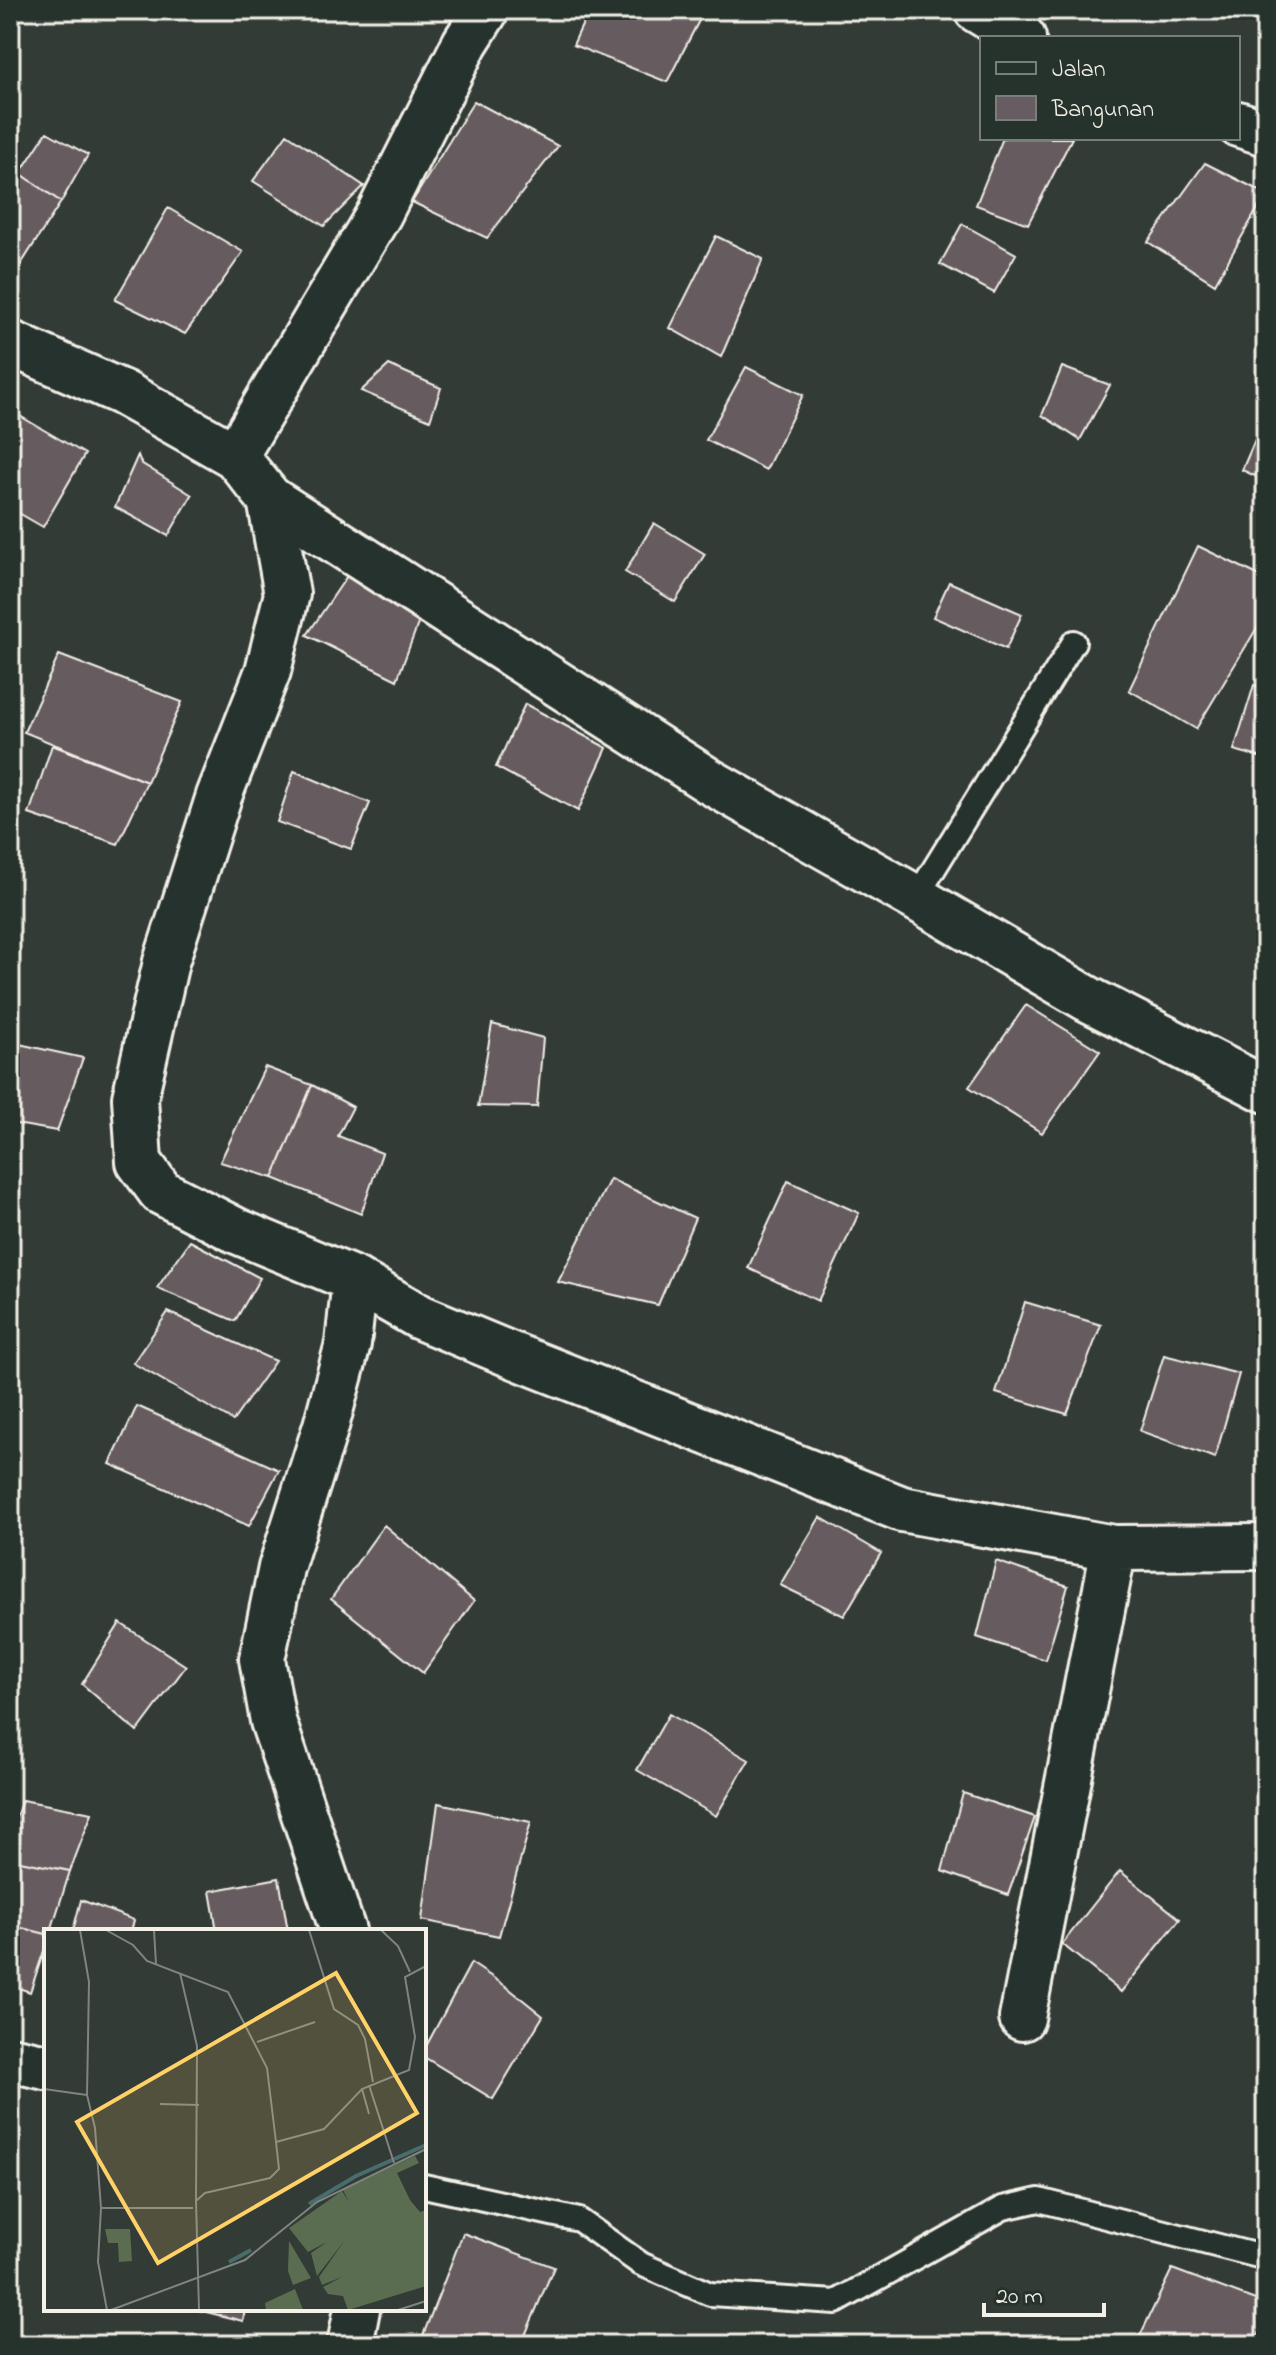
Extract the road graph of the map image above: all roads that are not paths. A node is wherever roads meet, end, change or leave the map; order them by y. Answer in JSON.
{"nodes":[{"id":1,"x":486,"y":10,"type":"edge"},
{"id":2,"x":977,"y":10,"type":"edge"},
{"id":3,"x":1020,"y":36,"type":"edge"},
{"id":4,"x":1240,"y":125,"type":"edge"},
{"id":5,"x":1266,"y":133,"type":"edge"},
{"id":6,"x":10,"y":343,"type":"edge"},
{"id":7,"x":235,"y":456,"type":"junction"},
{"id":8,"x":270,"y":499,"type":"junction"},
{"id":9,"x":1074,"y":642,"type":"dead end"},
{"id":10,"x":916,"y":898,"type":"junction"},
{"id":11,"x":1266,"y":1090,"type":"edge"},
{"id":12,"x":355,"y":1280,"type":"junction"},
{"id":13,"x":1266,"y":1547,"type":"edge"},
{"id":14,"x":1114,"y":1548,"type":"junction"},
{"id":15,"x":342,"y":1929,"type":"edge"},
{"id":16,"x":1022,"y":2018,"type":"dead end"},
{"id":17,"x":10,"y":2059,"type":"edge"},
{"id":18,"x":44,"y":2067,"type":"edge"},
{"id":19,"x":426,"y":2186,"type":"edge"},
{"id":20,"x":1266,"y":2258,"type":"edge"},
{"id":21,"x":357,"y":2311,"type":"edge"},
{"id":22,"x":350,"y":2345,"type":"edge"}],
"edges":[{"from":1,"to":7,"type":"street"},
{"from":2,"to":3,"type":"street"},
{"from":4,"to":5,"type":"street"},
{"from":6,"to":7,"type":"street"},
{"from":7,"to":8,"type":"street"},
{"from":8,"to":10,"type":"street"},
{"from":8,"to":12,"type":"street"},
{"from":9,"to":10,"type":"lane"},
{"from":10,"to":11,"type":"street"},
{"from":12,"to":14,"type":"street"},
{"from":12,"to":15,"type":"street"},
{"from":13,"to":14,"type":"street"},
{"from":14,"to":16,"type":"street"},
{"from":17,"to":18,"type":"street"},
{"from":19,"to":20,"type":"lane"},
{"from":21,"to":22,"type":"street"}]}
